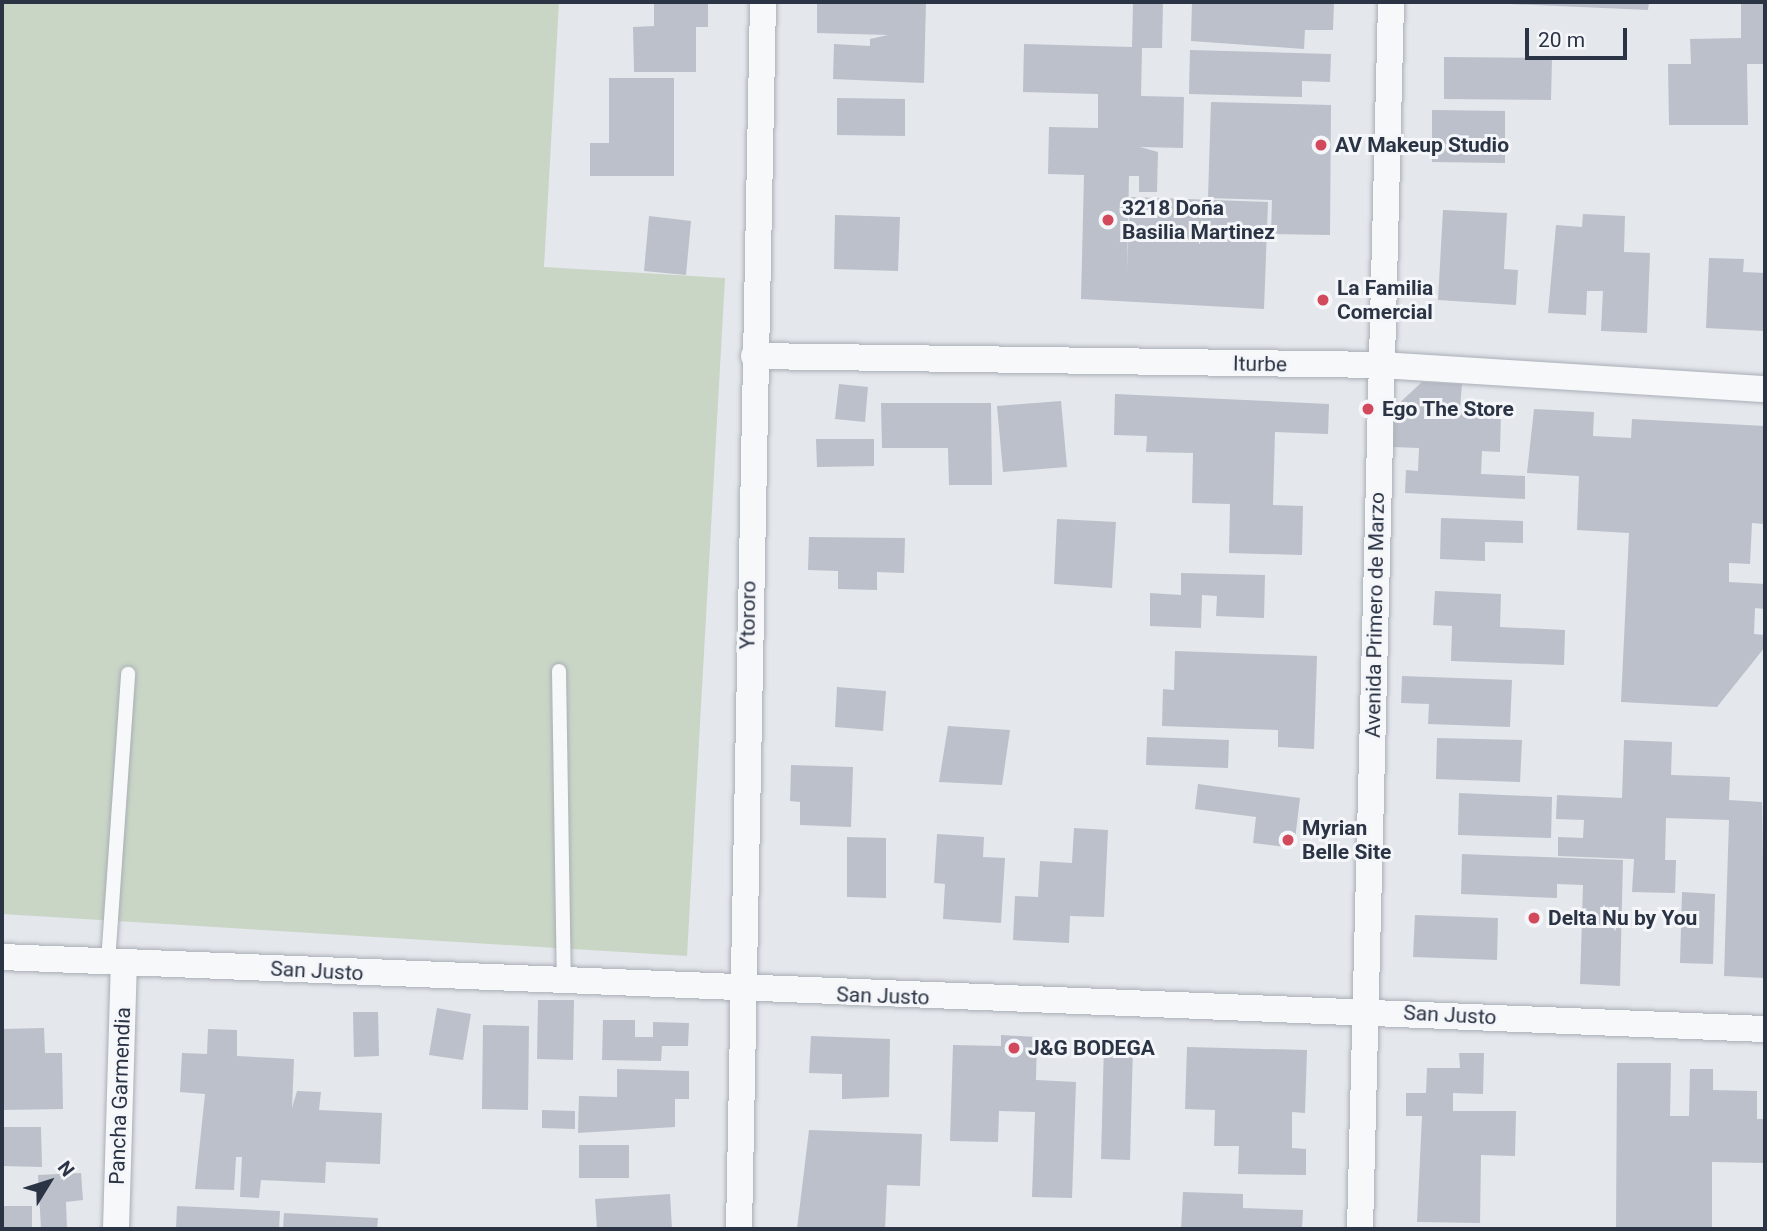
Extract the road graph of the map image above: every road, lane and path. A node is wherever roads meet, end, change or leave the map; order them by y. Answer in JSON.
{"nodes":[{"id":1,"x":763,"y":2,"type":"edge"},
{"id":2,"x":1391,"y":2,"type":"edge"},
{"id":3,"x":754,"y":356,"type":"junction"},
{"id":4,"x":1382,"y":365,"type":"junction"},
{"id":5,"x":1765,"y":389,"type":"edge"},
{"id":6,"x":559,"y":671,"type":"dead end"},
{"id":7,"x":128,"y":674,"type":"dead end"},
{"id":8,"x":2,"y":957,"type":"edge"},
{"id":9,"x":116,"y":962,"type":"junction"},
{"id":10,"x":564,"y":983,"type":"junction"},
{"id":11,"x":740,"y":991,"type":"junction"},
{"id":12,"x":1365,"y":1011,"type":"junction"},
{"id":13,"x":1765,"y":1029,"type":"edge"},
{"id":14,"x":116,"y":1229,"type":"edge"},
{"id":15,"x":740,"y":1229,"type":"edge"},
{"id":16,"x":1360,"y":1229,"type":"edge"}],
"edges":[{"from":1,"to":3,"type":"street","name":"Ytororo"},
{"from":2,"to":4,"type":"street","name":"Avenida Primero de Marzo"},
{"from":3,"to":4,"type":"street","name":"Iturbe"},
{"from":3,"to":11,"type":"street","name":"Ytororo"},
{"from":4,"to":5,"type":"street","name":"Iturbe"},
{"from":4,"to":12,"type":"street","name":"Avenida Primero de Marzo"},
{"from":6,"to":10,"type":"lane"},
{"from":7,"to":9,"type":"lane"},
{"from":8,"to":9,"type":"street","name":"San Justo"},
{"from":9,"to":10,"type":"street","name":"San Justo"},
{"from":9,"to":14,"type":"street","name":"Pancha Garmendia"},
{"from":10,"to":11,"type":"street","name":"San Justo"},
{"from":11,"to":12,"type":"street","name":"San Justo"},
{"from":11,"to":15,"type":"street","name":"Ytororo"},
{"from":12,"to":13,"type":"street","name":"San Justo"},
{"from":12,"to":16,"type":"street","name":"Avenida Primero de Marzo"}]}
